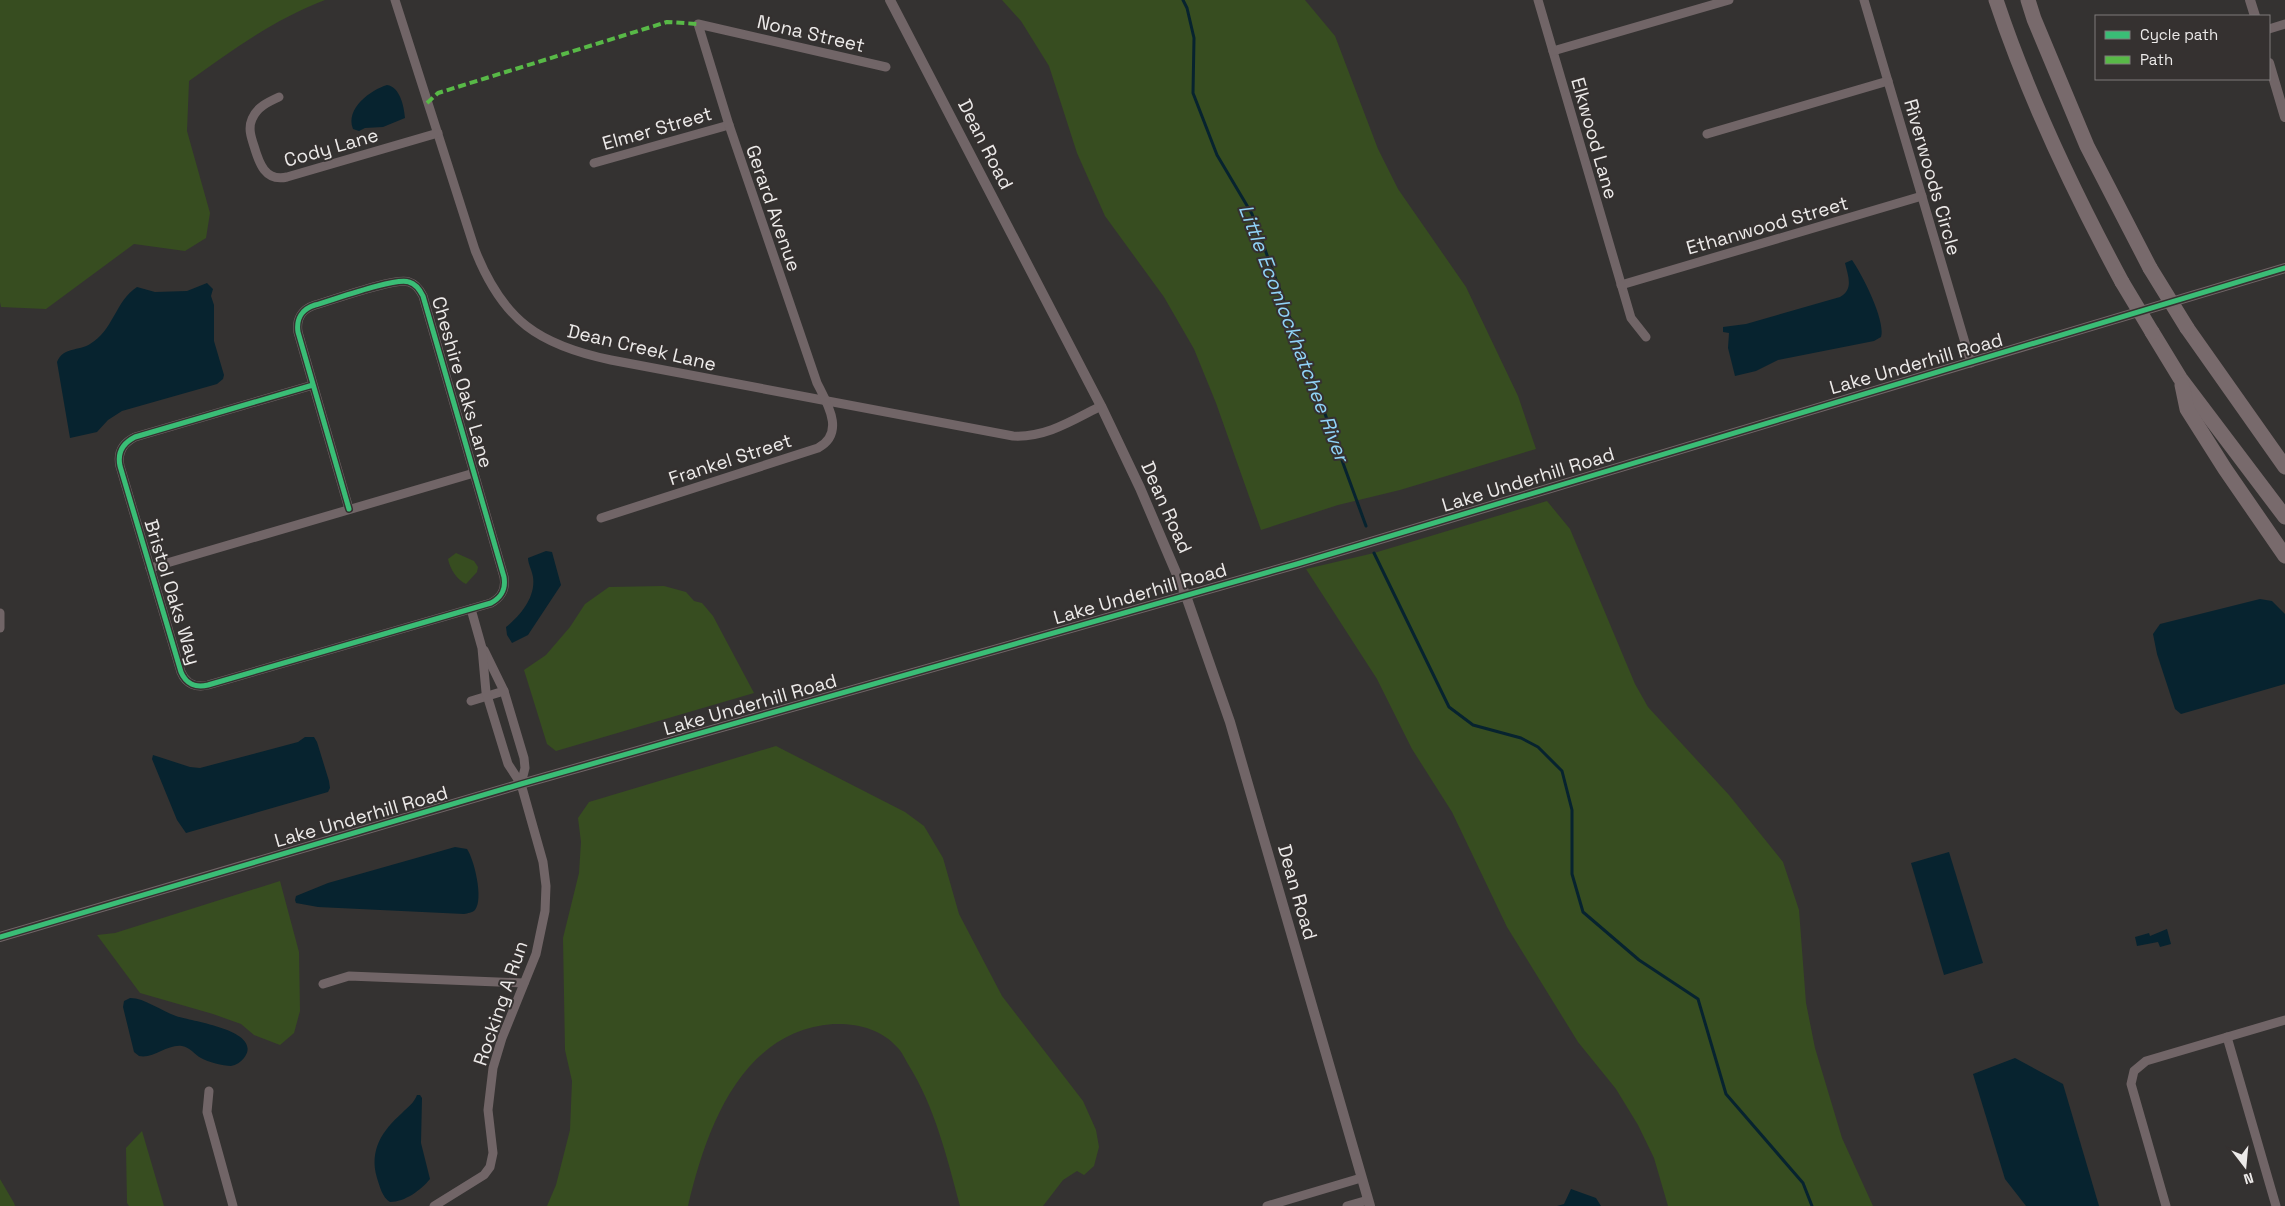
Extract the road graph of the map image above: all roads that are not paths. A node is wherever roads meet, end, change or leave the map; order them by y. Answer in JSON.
{"nodes":[{"id":1,"x":394,"y":0,"type":"edge"},
{"id":2,"x":890,"y":0,"type":"edge"},
{"id":3,"x":1538,"y":0,"type":"edge"},
{"id":4,"x":1729,"y":0,"type":"edge"},
{"id":5,"x":1864,"y":0,"type":"edge"},
{"id":6,"x":1996,"y":0,"type":"edge"},
{"id":7,"x":2028,"y":0,"type":"edge"},
{"id":8,"x":2250,"y":0,"type":"edge"},
{"id":9,"x":2255,"y":15,"type":"edge"},
{"id":10,"x":698,"y":24,"type":"joint"},
{"id":11,"x":2285,"y":24,"type":"edge"},
{"id":12,"x":2270,"y":29,"type":"edge"},
{"id":13,"x":1553,"y":51,"type":"junction"},
{"id":14,"x":2270,"y":66,"type":"edge"},
{"id":15,"x":886,"y":67,"type":"dead end"},
{"id":16,"x":1888,"y":81,"type":"junction"},
{"id":17,"x":279,"y":97,"type":"dead end"},
{"id":18,"x":2285,"y":118,"type":"edge"},
{"id":19,"x":729,"y":125,"type":"junction"},
{"id":20,"x":438,"y":133,"type":"junction"},
{"id":21,"x":1707,"y":134,"type":"dead end"},
{"id":22,"x":594,"y":163,"type":"dead end"},
{"id":23,"x":1922,"y":196,"type":"junction"},
{"id":24,"x":2285,"y":268,"type":"edge"},
{"id":25,"x":1621,"y":285,"type":"junction"},
{"id":26,"x":1646,"y":337,"type":"dead end"},
{"id":27,"x":1971,"y":363,"type":"junction"},
{"id":28,"x":2180,"y":378,"type":"junction"},
{"id":29,"x":313,"y":386,"type":"junction"},
{"id":30,"x":826,"y":401,"type":"junction"},
{"id":31,"x":1101,"y":406,"type":"junction"},
{"id":32,"x":2285,"y":467,"type":"edge"},
{"id":33,"x":474,"y":473,"type":"junction"},
{"id":34,"x":349,"y":510,"type":"junction"},
{"id":35,"x":2285,"y":517,"type":"edge"},
{"id":36,"x":600,"y":518,"type":"dead end"},
{"id":37,"x":2285,"y":556,"type":"edge"},
{"id":38,"x":150,"y":568,"type":"junction"},
{"id":39,"x":1186,"y":596,"type":"junction"},
{"id":40,"x":471,"y":609,"type":"junction"},
{"id":41,"x":0,"y":613,"type":"edge"},
{"id":42,"x":0,"y":628,"type":"edge"},
{"id":43,"x":482,"y":648,"type":"junction"},
{"id":44,"x":504,"y":691,"type":"junction"},
{"id":45,"x":488,"y":696,"type":"junction"},
{"id":46,"x":471,"y":701,"type":"dead end"},
{"id":47,"x":521,"y":784,"type":"junction"},
{"id":48,"x":0,"y":937,"type":"edge"},
{"id":49,"x":524,"y":983,"type":"junction"},
{"id":50,"x":323,"y":984,"type":"dead end"},
{"id":51,"x":2285,"y":1020,"type":"edge"},
{"id":52,"x":2227,"y":1037,"type":"junction"},
{"id":53,"x":209,"y":1091,"type":"dead end"},
{"id":54,"x":1361,"y":1178,"type":"junction"},
{"id":55,"x":1369,"y":1203,"type":"edge"},
{"id":56,"x":233,"y":1206,"type":"edge"},
{"id":57,"x":434,"y":1206,"type":"edge"},
{"id":58,"x":1267,"y":1206,"type":"edge"},
{"id":59,"x":1347,"y":1206,"type":"edge"},
{"id":60,"x":2166,"y":1206,"type":"edge"},
{"id":61,"x":2276,"y":1206,"type":"edge"}],
"edges":[{"from":1,"to":20,"type":"street","name":"Dean Creek Lane"},
{"from":2,"to":31,"type":"street","name":"Dean Road"},
{"from":3,"to":13,"type":"street","name":"Elkwood Lane"},
{"from":4,"to":13,"type":"street"},
{"from":5,"to":16,"type":"street","name":"Riverwoods Circle"},
{"from":6,"to":28,"type":"highway","bridge":true},
{"from":7,"to":32,"type":"highway","bridge":true},
{"from":8,"to":9,"type":"street"},
{"from":10,"to":15,"type":"street","name":"Nona Street"},
{"from":10,"to":19,"type":"street","name":"Gerard Avenue"},
{"from":11,"to":12,"type":"street"},
{"from":13,"to":25,"type":"street","name":"Elkwood Lane"},
{"from":14,"to":18,"type":"street"},
{"from":16,"to":21,"type":"street"},
{"from":16,"to":23,"type":"street","name":"Riverwoods Circle"},
{"from":17,"to":20,"type":"street","name":"Cody Lane"},
{"from":19,"to":22,"type":"street","name":"Elmer Street"},
{"from":19,"to":30,"type":"street","name":"Gerard Avenue"},
{"from":20,"to":30,"type":"street","name":"Dean Creek Lane"},
{"from":23,"to":25,"type":"street","name":"Ethanwood Street"},
{"from":23,"to":27,"type":"street","name":"Riverwoods Circle"},
{"from":24,"to":27,"type":"street","name":"Lake Underhill Road"},
{"from":25,"to":26,"type":"street","name":"Elkwood Lane"},
{"from":27,"to":39,"type":"street","name":"Lake Underhill Road"},
{"from":28,"to":35,"type":"highway"},
{"from":28,"to":37,"type":"highway"},
{"from":29,"to":33,"type":"street","name":"Cheshire Oaks Lane"},
{"from":29,"to":34,"type":"street","name":"Cheshire Oaks Lane"},
{"from":29,"to":38,"type":"street","name":"Bristol Oaks Way"},
{"from":30,"to":31,"type":"street","name":"Dean Creek Lane"},
{"from":30,"to":36,"type":"street","name":"Frankel Street"},
{"from":31,"to":39,"type":"street","name":"Dean Road"},
{"from":33,"to":34,"type":"street"},
{"from":33,"to":40,"type":"street","name":"Cheshire Oaks Lane"},
{"from":34,"to":38,"type":"street"},
{"from":38,"to":40,"type":"street","name":"Bristol Oaks Way"},
{"from":39,"to":47,"type":"street","name":"Lake Underhill Road"},
{"from":39,"to":54,"type":"street","name":"Dean Road"},
{"from":40,"to":43,"type":"street","name":"Rocking A Run"},
{"from":41,"to":42,"type":"street"},
{"from":43,"to":44,"type":"street","name":"Rocking A Run"},
{"from":43,"to":45,"type":"street","name":"Rocking A Run"},
{"from":44,"to":45,"type":"street"},
{"from":44,"to":47,"type":"street","name":"Rocking A Run"},
{"from":45,"to":46,"type":"street"},
{"from":45,"to":47,"type":"street","name":"Rocking A Run"},
{"from":47,"to":48,"type":"street","name":"Lake Underhill Road"},
{"from":47,"to":49,"type":"street","name":"Rocking A Run"},
{"from":49,"to":50,"type":"street"},
{"from":49,"to":57,"type":"street","name":"Rocking A Run"},
{"from":51,"to":52,"type":"street"},
{"from":52,"to":60,"type":"street"},
{"from":52,"to":61,"type":"street"},
{"from":53,"to":56,"type":"street"},
{"from":54,"to":55,"type":"street","name":"Dean Road"},
{"from":54,"to":58,"type":"street"},
{"from":55,"to":59,"type":"street"}]}
